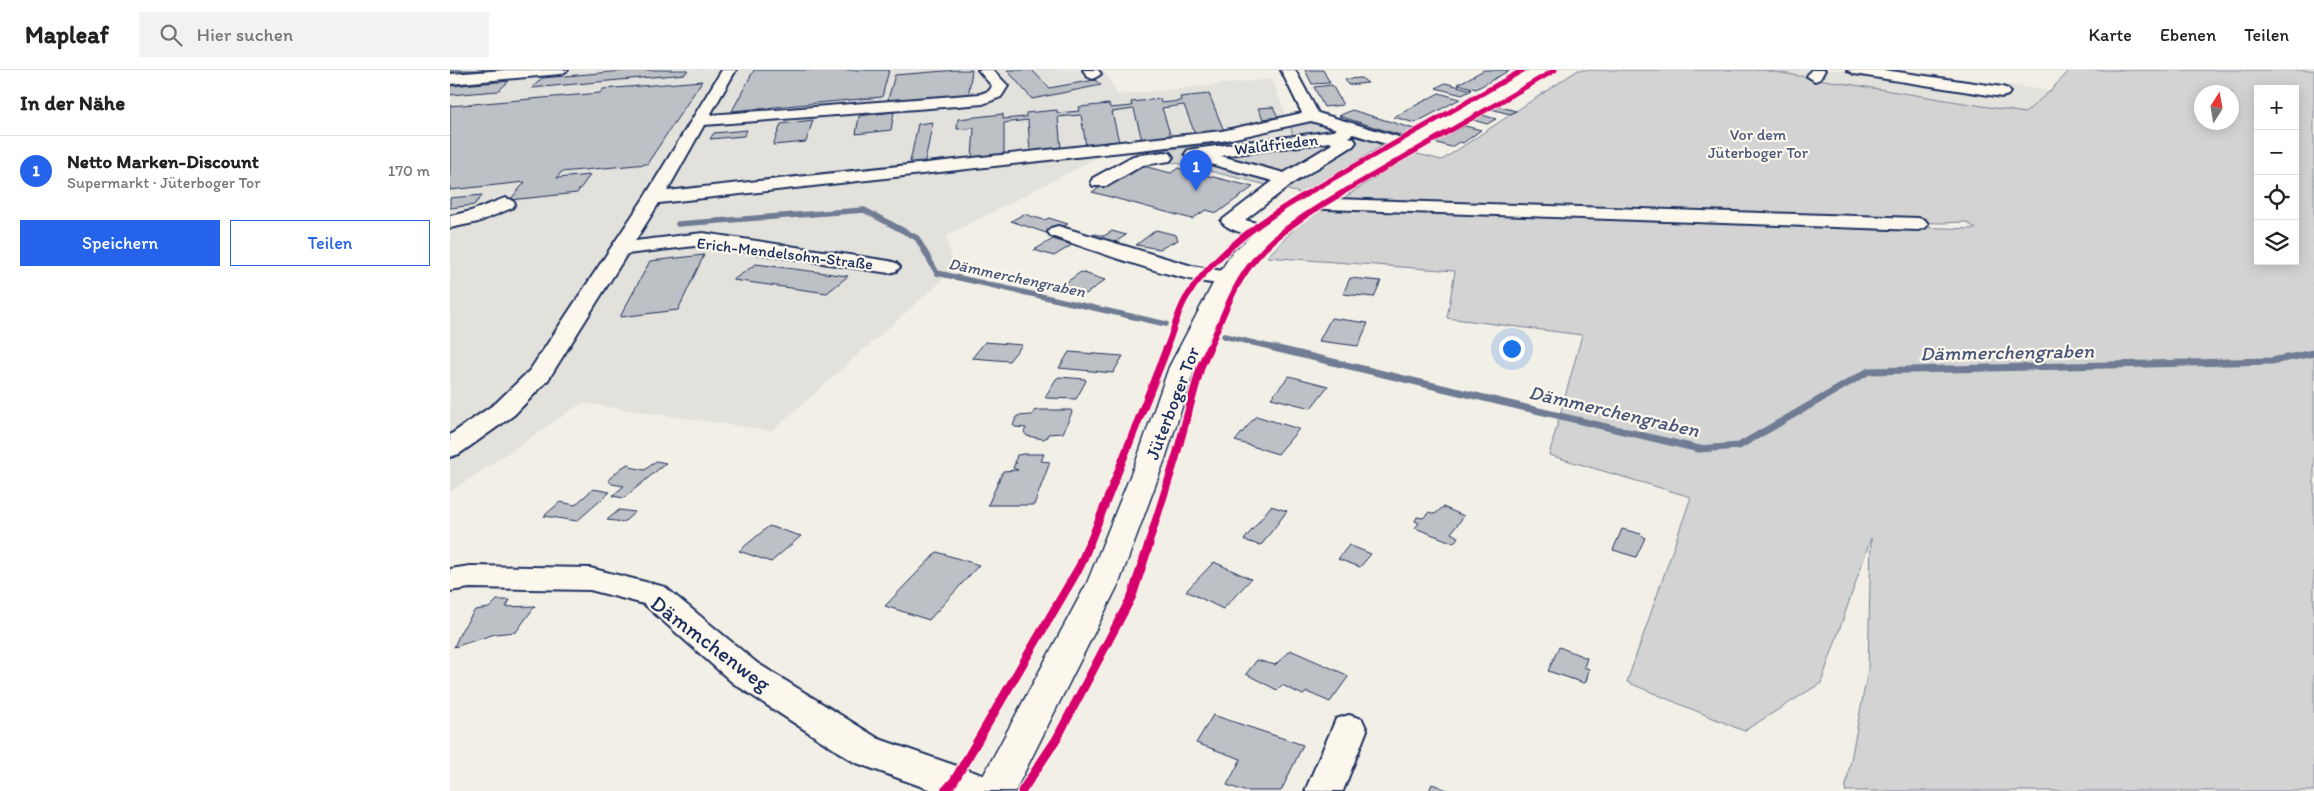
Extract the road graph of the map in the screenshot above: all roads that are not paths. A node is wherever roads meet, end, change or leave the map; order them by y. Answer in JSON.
{"nodes":[{"id":1,"x":561,"y":70,"type":"edge"},
{"id":2,"x":729,"y":70,"type":"edge"},
{"id":3,"x":985,"y":70,"type":"edge"},
{"id":4,"x":1288,"y":70,"type":"edge"},
{"id":5,"x":1540,"y":70,"type":"edge"},
{"id":6,"x":1854,"y":70,"type":"edge"},
{"id":7,"x":450,"y":79,"type":"edge"},
{"id":8,"x":2002,"y":92,"type":"dead end"},
{"id":9,"x":1312,"y":116,"type":"junction"},
{"id":10,"x":699,"y":121,"type":"junction"},
{"id":11,"x":1350,"y":129,"type":"junction"},
{"id":12,"x":1327,"y":137,"type":"junction"},
{"id":13,"x":1406,"y":145,"type":"junction"},
{"id":14,"x":1194,"y":154,"type":"junction"},
{"id":15,"x":1287,"y":179,"type":"junction"},
{"id":16,"x":1100,"y":182,"type":"dead end"},
{"id":17,"x":653,"y":198,"type":"junction"},
{"id":18,"x":505,"y":204,"type":"dead end"},
{"id":19,"x":1305,"y":204,"type":"junction"},
{"id":20,"x":450,"y":222,"type":"edge"},
{"id":21,"x":1918,"y":224,"type":"dead end"},
{"id":22,"x":1058,"y":232,"type":"dead end"},
{"id":23,"x":1267,"y":232,"type":"junction"},
{"id":24,"x":621,"y":249,"type":"junction"},
{"id":25,"x":889,"y":267,"type":"dead end"},
{"id":26,"x":1227,"y":278,"type":"junction"},
{"id":27,"x":450,"y":448,"type":"edge"},
{"id":28,"x":450,"y":580,"type":"edge"},
{"id":29,"x":1349,"y":730,"type":"dead end"},
{"id":30,"x":981,"y":791,"type":"edge"},
{"id":31,"x":994,"y":791,"type":"edge"},
{"id":32,"x":1324,"y":791,"type":"edge"}],
"edges":[{"from":1,"to":7,"type":"street"},
{"from":2,"to":10,"type":"street"},
{"from":3,"to":10,"type":"street"},
{"from":4,"to":9,"type":"street"},
{"from":5,"to":13,"type":"main road","name":"Jüterboger Tor"},
{"from":6,"to":8,"type":"street"},
{"from":9,"to":11,"type":"street"},
{"from":9,"to":17,"type":"street"},
{"from":10,"to":17,"type":"street"},
{"from":11,"to":12,"type":"street","name":"Waldfrieden"},
{"from":11,"to":13,"type":"street"},
{"from":12,"to":14,"type":"street","name":"Waldfrieden"},
{"from":12,"to":15,"type":"street"},
{"from":13,"to":19,"type":"main road","name":"Jüterboger Tor"},
{"from":14,"to":15,"type":"street","name":"Waldfrieden"},
{"from":14,"to":16,"type":"street"},
{"from":15,"to":23,"type":"street","name":"Waldfrieden"},
{"from":17,"to":24,"type":"street"},
{"from":18,"to":20,"type":"street"},
{"from":19,"to":21,"type":"street"},
{"from":19,"to":23,"type":"main road","name":"Jüterboger Tor"},
{"from":22,"to":26,"type":"street"},
{"from":23,"to":26,"type":"main road","name":"Jüterboger Tor"},
{"from":24,"to":25,"type":"street","name":"Erich-Mendelsohn-Straße"},
{"from":24,"to":27,"type":"street"},
{"from":26,"to":31,"type":"main road","name":"Jüterboger Tor"},
{"from":28,"to":30,"type":"street","name":"Dämmchenweg"},
{"from":29,"to":32,"type":"street"}]}
